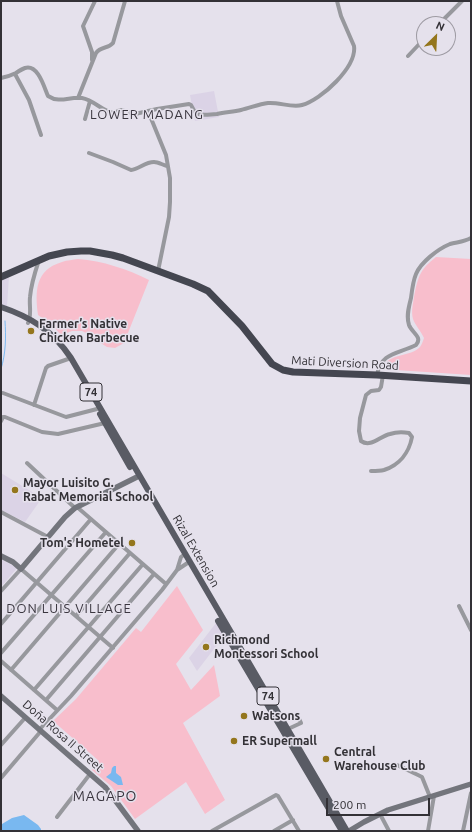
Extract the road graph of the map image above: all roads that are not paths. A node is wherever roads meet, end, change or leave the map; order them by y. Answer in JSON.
{"nodes":[{"id":1,"x":94,"y":1,"type":"edge"},
{"id":2,"x":125,"y":1,"type":"edge"},
{"id":3,"x":337,"y":1,"type":"edge"},
{"id":4,"x":462,"y":1,"type":"edge"},
{"id":5,"x":447,"y":16,"type":"edge"},
{"id":6,"x":416,"y":48,"type":"edge"},
{"id":7,"x":408,"y":56,"type":"dead end"},
{"id":8,"x":92,"y":62,"type":"junction"},
{"id":9,"x":15,"y":74,"type":"junction"},
{"id":10,"x":1,"y":78,"type":"edge"},
{"id":11,"x":78,"y":98,"type":"junction"},
{"id":12,"x":90,"y":101,"type":"junction"},
{"id":13,"x":148,"y":111,"type":"junction"},
{"id":14,"x":85,"y":119,"type":"dead end"},
{"id":15,"x":41,"y":135,"type":"dead end"},
{"id":16,"x":89,"y":153,"type":"dead end"},
{"id":17,"x":167,"y":166,"type":"junction"},
{"id":18,"x":471,"y":238,"type":"edge"},
{"id":19,"x":39,"y":260,"type":"junction"},
{"id":20,"x":158,"y":271,"type":"junction"},
{"id":21,"x":1,"y":278,"type":"edge"},
{"id":22,"x":1,"y":307,"type":"edge"},
{"id":23,"x":1,"y":312,"type":"edge"},
{"id":24,"x":29,"y":321,"type":"junction"},
{"id":25,"x":69,"y":358,"type":"junction"},
{"id":26,"x":380,"y":375,"type":"junction"},
{"id":27,"x":471,"y":381,"type":"edge"},
{"id":28,"x":3,"y":393,"type":"dead end"},
{"id":29,"x":34,"y":405,"type":"junction"},
{"id":30,"x":97,"y":409,"type":"junction"},
{"id":31,"x":1,"y":421,"type":"edge"},
{"id":32,"x":105,"y":423,"type":"junction"},
{"id":33,"x":27,"y":463,"type":"dead end"},
{"id":34,"x":371,"y":470,"type":"dead end"},
{"id":35,"x":137,"y":477,"type":"junction"},
{"id":36,"x":76,"y":507,"type":"junction"},
{"id":37,"x":1,"y":512,"type":"edge"},
{"id":38,"x":91,"y":519,"type":"junction"},
{"id":39,"x":106,"y":532,"type":"junction"},
{"id":40,"x":48,"y":537,"type":"junction"},
{"id":41,"x":119,"y":544,"type":"junction"},
{"id":42,"x":130,"y":553,"type":"junction"},
{"id":43,"x":183,"y":555,"type":"junction"},
{"id":44,"x":1,"y":556,"type":"edge"},
{"id":45,"x":187,"y":563,"type":"junction"},
{"id":46,"x":143,"y":564,"type":"junction"},
{"id":47,"x":21,"y":569,"type":"junction"},
{"id":48,"x":177,"y":570,"type":"junction"},
{"id":49,"x":154,"y":574,"type":"junction"},
{"id":50,"x":36,"y":582,"type":"junction"},
{"id":51,"x":166,"y":584,"type":"junction"},
{"id":52,"x":1,"y":591,"type":"edge"},
{"id":53,"x":51,"y":595,"type":"junction"},
{"id":54,"x":64,"y":606,"type":"junction"},
{"id":55,"x":459,"y":606,"type":"dead end"},
{"id":56,"x":76,"y":616,"type":"junction"},
{"id":57,"x":1,"y":624,"type":"edge"},
{"id":58,"x":88,"y":626,"type":"junction"},
{"id":59,"x":471,"y":630,"type":"edge"},
{"id":60,"x":100,"y":637,"type":"junction"},
{"id":61,"x":113,"y":648,"type":"junction"},
{"id":62,"x":1,"y":653,"type":"edge"},
{"id":63,"x":1,"y":661,"type":"edge"},
{"id":64,"x":11,"y":670,"type":"junction"},
{"id":65,"x":34,"y":690,"type":"junction"},
{"id":66,"x":1,"y":696,"type":"edge"},
{"id":67,"x":46,"y":700,"type":"junction"},
{"id":68,"x":58,"y":710,"type":"junction"},
{"id":69,"x":297,"y":715,"type":"dead end"},
{"id":70,"x":25,"y":718,"type":"junction"},
{"id":71,"x":288,"y":729,"type":"junction"},
{"id":72,"x":40,"y":731,"type":"junction"},
{"id":73,"x":1,"y":745,"type":"edge"},
{"id":74,"x":397,"y":765,"type":"dead end"},
{"id":75,"x":90,"y":774,"type":"junction"},
{"id":76,"x":1,"y":778,"type":"edge"},
{"id":77,"x":471,"y":784,"type":"edge"},
{"id":78,"x":471,"y":793,"type":"edge"},
{"id":79,"x":432,"y":797,"type":"junction"},
{"id":80,"x":380,"y":814,"type":"junction"},
{"id":81,"x":57,"y":817,"type":"dead end"},
{"id":82,"x":293,"y":820,"type":"junction"},
{"id":83,"x":138,"y":831,"type":"edge"},
{"id":84,"x":212,"y":831,"type":"edge"},
{"id":85,"x":274,"y":831,"type":"edge"},
{"id":86,"x":299,"y":831,"type":"edge"},
{"id":87,"x":342,"y":831,"type":"edge"},
{"id":88,"x":348,"y":831,"type":"edge"},
{"id":89,"x":389,"y":831,"type":"edge"},
{"id":90,"x":428,"y":831,"type":"edge"},
{"id":91,"x":463,"y":831,"type":"edge"}],
"edges":[{"from":1,"to":8,"type":"street"},
{"from":2,"to":8,"type":"street"},
{"from":3,"to":13,"type":"street"},
{"from":4,"to":5,"type":"street"},
{"from":6,"to":7,"type":"street"},
{"from":8,"to":11,"type":"street"},
{"from":9,"to":10,"type":"street"},
{"from":9,"to":11,"type":"street"},
{"from":9,"to":15,"type":"street"},
{"from":11,"to":12,"type":"street"},
{"from":12,"to":13,"type":"street"},
{"from":12,"to":14,"type":"street"},
{"from":13,"to":17,"type":"street"},
{"from":16,"to":17,"type":"street"},
{"from":17,"to":20,"type":"street"},
{"from":18,"to":26,"type":"street"},
{"from":19,"to":20,"type":"highway","name":"Mati Diversion Road"},
{"from":19,"to":21,"type":"highway","name":"Mati Diversion Road"},
{"from":19,"to":24,"type":"street"},
{"from":20,"to":26,"type":"highway","name":"Mati Diversion Road"},
{"from":22,"to":24,"type":"main road","name":"Rizal Extension","number":"74"},
{"from":23,"to":24,"type":"main road","name":"Rizal Extension","number":"74"},
{"from":24,"to":25,"type":"main road","name":"Rizal Extension","number":"74"},
{"from":25,"to":29,"type":"street"},
{"from":25,"to":30,"type":"main road","name":"Rizal Extension","number":"74"},
{"from":25,"to":35,"type":"main road","name":"Rizal Extension","number":"74"},
{"from":26,"to":27,"type":"highway","name":"Mati Diversion Road"},
{"from":26,"to":34,"type":"street"},
{"from":28,"to":29,"type":"street"},
{"from":29,"to":30,"type":"street"},
{"from":30,"to":32,"type":"main road","name":"Rizal Extension","number":"74"},
{"from":31,"to":32,"type":"street"},
{"from":32,"to":35,"type":"main road","name":"Rizal Extension","number":"74"},
{"from":33,"to":36,"type":"street"},
{"from":35,"to":36,"type":"street"},
{"from":35,"to":43,"type":"main road","name":"Rizal Extension","number":"74"},
{"from":36,"to":38,"type":"street"},
{"from":36,"to":40,"type":"street"},
{"from":37,"to":40,"type":"street"},
{"from":38,"to":39,"type":"street"},
{"from":38,"to":50,"type":"street"},
{"from":39,"to":41,"type":"street"},
{"from":39,"to":53,"type":"street"},
{"from":40,"to":47,"type":"street"},
{"from":41,"to":42,"type":"street"},
{"from":41,"to":54,"type":"street"},
{"from":42,"to":46,"type":"street"},
{"from":42,"to":56,"type":"street"},
{"from":43,"to":45,"type":"main road","name":"Rizal Extension","number":"74"},
{"from":43,"to":48,"type":"street"},
{"from":44,"to":47,"type":"street"},
{"from":45,"to":48,"type":"street"},
{"from":45,"to":71,"type":"main road","name":"Rizal Extension","number":"74"},
{"from":45,"to":87,"type":"main road","name":"Rizal Extension","number":"74"},
{"from":46,"to":49,"type":"street"},
{"from":46,"to":58,"type":"street"},
{"from":47,"to":50,"type":"street"},
{"from":47,"to":52,"type":"street"},
{"from":48,"to":51,"type":"street"},
{"from":49,"to":51,"type":"street"},
{"from":49,"to":60,"type":"street"},
{"from":50,"to":53,"type":"street"},
{"from":50,"to":57,"type":"street"},
{"from":51,"to":61,"type":"street"},
{"from":53,"to":54,"type":"street"},
{"from":53,"to":62,"type":"street"},
{"from":54,"to":56,"type":"street"},
{"from":54,"to":64,"type":"street"},
{"from":55,"to":59,"type":"street"},
{"from":56,"to":58,"type":"street"},
{"from":58,"to":60,"type":"street"},
{"from":58,"to":65,"type":"street"},
{"from":60,"to":61,"type":"street"},
{"from":60,"to":67,"type":"street"},
{"from":61,"to":68,"type":"street"},
{"from":63,"to":64,"type":"street"},
{"from":64,"to":65,"type":"street"},
{"from":65,"to":67,"type":"street"},
{"from":66,"to":70,"type":"street","name":"Doña Rosa II Street"},
{"from":67,"to":68,"type":"street"},
{"from":68,"to":72,"type":"street"},
{"from":69,"to":71,"type":"street"},
{"from":70,"to":72,"type":"street","name":"Doña Rosa II Street"},
{"from":70,"to":73,"type":"street"},
{"from":71,"to":88,"type":"main road","name":"Rizal Extension","number":"74"},
{"from":72,"to":75,"type":"street","name":"Doña Rosa II Street"},
{"from":72,"to":76,"type":"street"},
{"from":74,"to":79,"type":"street"},
{"from":75,"to":81,"type":"street"},
{"from":75,"to":83,"type":"street","name":"Doña Rosa II Street"},
{"from":77,"to":79,"type":"street"},
{"from":78,"to":91,"type":"street"},
{"from":79,"to":80,"type":"street"},
{"from":79,"to":90,"type":"street"},
{"from":80,"to":88,"type":"street"},
{"from":80,"to":89,"type":"street"},
{"from":82,"to":84,"type":"street"},
{"from":82,"to":85,"type":"street"},
{"from":82,"to":86,"type":"street"}]}
